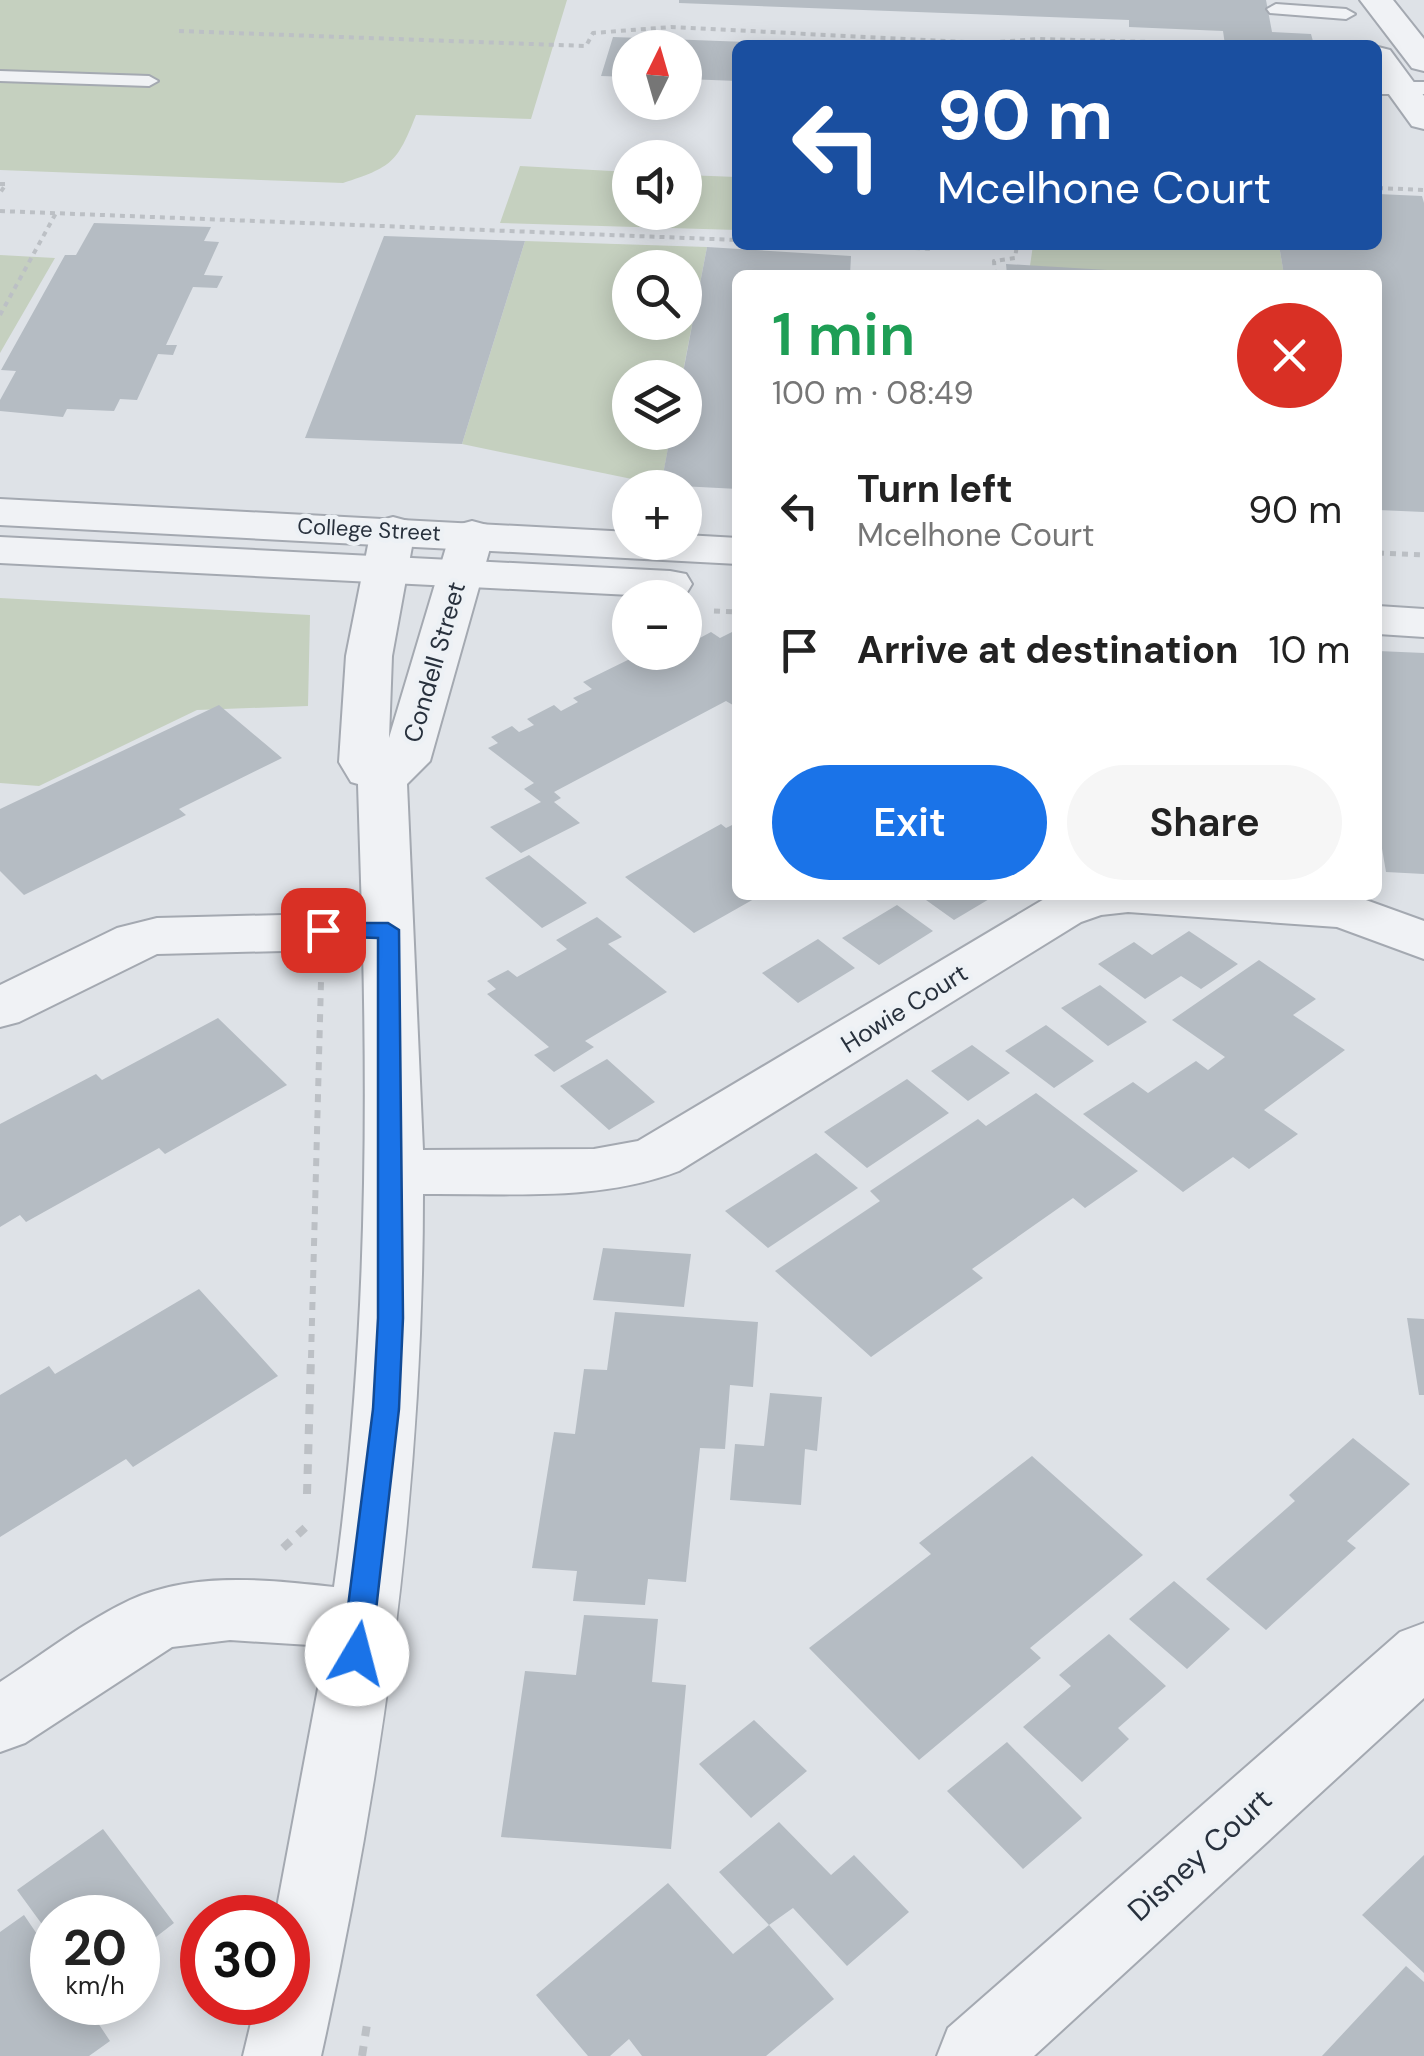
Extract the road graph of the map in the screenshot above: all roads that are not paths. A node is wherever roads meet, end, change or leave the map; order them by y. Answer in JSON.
{"nodes":[{"id":1,"x":1376,"y":0,"type":"edge"},
{"id":2,"x":1340,"y":7,"type":"edge"},
{"id":3,"x":1276,"y":10,"type":"dead end"},
{"id":4,"x":1364,"y":40,"type":"edge"},
{"id":5,"x":1424,"y":61,"type":"edge"},
{"id":6,"x":1382,"y":62,"type":"edge"},
{"id":7,"x":0,"y":76,"type":"edge"},
{"id":8,"x":149,"y":82,"type":"dead end"},
{"id":9,"x":1401,"y":88,"type":"edge"},
{"id":10,"x":1424,"y":120,"type":"edge"},
{"id":11,"x":0,"y":512,"type":"edge"},
{"id":12,"x":0,"y":550,"type":"edge"},
{"id":13,"x":388,"y":550,"type":"junction"},
{"id":14,"x":732,"y":550,"type":"edge"},
{"id":15,"x":466,"y":554,"type":"junction"},
{"id":16,"x":1382,"y":585,"type":"edge"},
{"id":17,"x":732,"y":587,"type":"edge"},
{"id":18,"x":1424,"y":587,"type":"edge"},
{"id":19,"x":1382,"y":620,"type":"edge"},
{"id":20,"x":1424,"y":623,"type":"edge"},
{"id":21,"x":382,"y":776,"type":"junction"},
{"id":22,"x":1089,"y":900,"type":"edge"},
{"id":23,"x":1200,"y":900,"type":"edge"},
{"id":24,"x":388,"y":930,"type":"junction"},
{"id":25,"x":1424,"y":941,"type":"edge"},
{"id":26,"x":0,"y":1008,"type":"edge"},
{"id":27,"x":392,"y":1172,"type":"junction"},
{"id":28,"x":362,"y":1618,"type":"junction"},
{"id":29,"x":1424,"y":1654,"type":"edge"},
{"id":30,"x":0,"y":1720,"type":"edge"},
{"id":31,"x":282,"y":2056,"type":"edge"},
{"id":32,"x":976,"y":2056,"type":"edge"}],
"edges":[{"from":1,"to":5,"type":"street"},
{"from":2,"to":3,"type":"lane"},
{"from":2,"to":4,"type":"street"},
{"from":6,"to":9,"type":"street"},
{"from":7,"to":8,"type":"lane"},
{"from":9,"to":10,"type":"street"},
{"from":11,"to":13,"type":"street","name":"College Street"},
{"from":12,"to":13,"type":"street","name":"College Street"},
{"from":13,"to":15,"type":"street","name":"College Street"},
{"from":13,"to":21,"type":"street","name":"Condell Street"},
{"from":14,"to":15,"type":"street","name":"College Street"},
{"from":15,"to":17,"type":"street","name":"College Street"},
{"from":15,"to":21,"type":"street","name":"Condell Street"},
{"from":16,"to":18,"type":"street"},
{"from":19,"to":20,"type":"street"},
{"from":21,"to":24,"type":"street","name":"Condell Street"},
{"from":22,"to":27,"type":"street","name":"Howie Court"},
{"from":23,"to":25,"type":"street","name":"Howie Court"},
{"from":24,"to":26,"type":"street"},
{"from":24,"to":27,"type":"street","name":"Condell Street"},
{"from":27,"to":28,"type":"street","name":"Condell Street"},
{"from":28,"to":30,"type":"street"},
{"from":28,"to":31,"type":"street","name":"Condell Street"},
{"from":29,"to":32,"type":"street","name":"Disney Court"}]}
